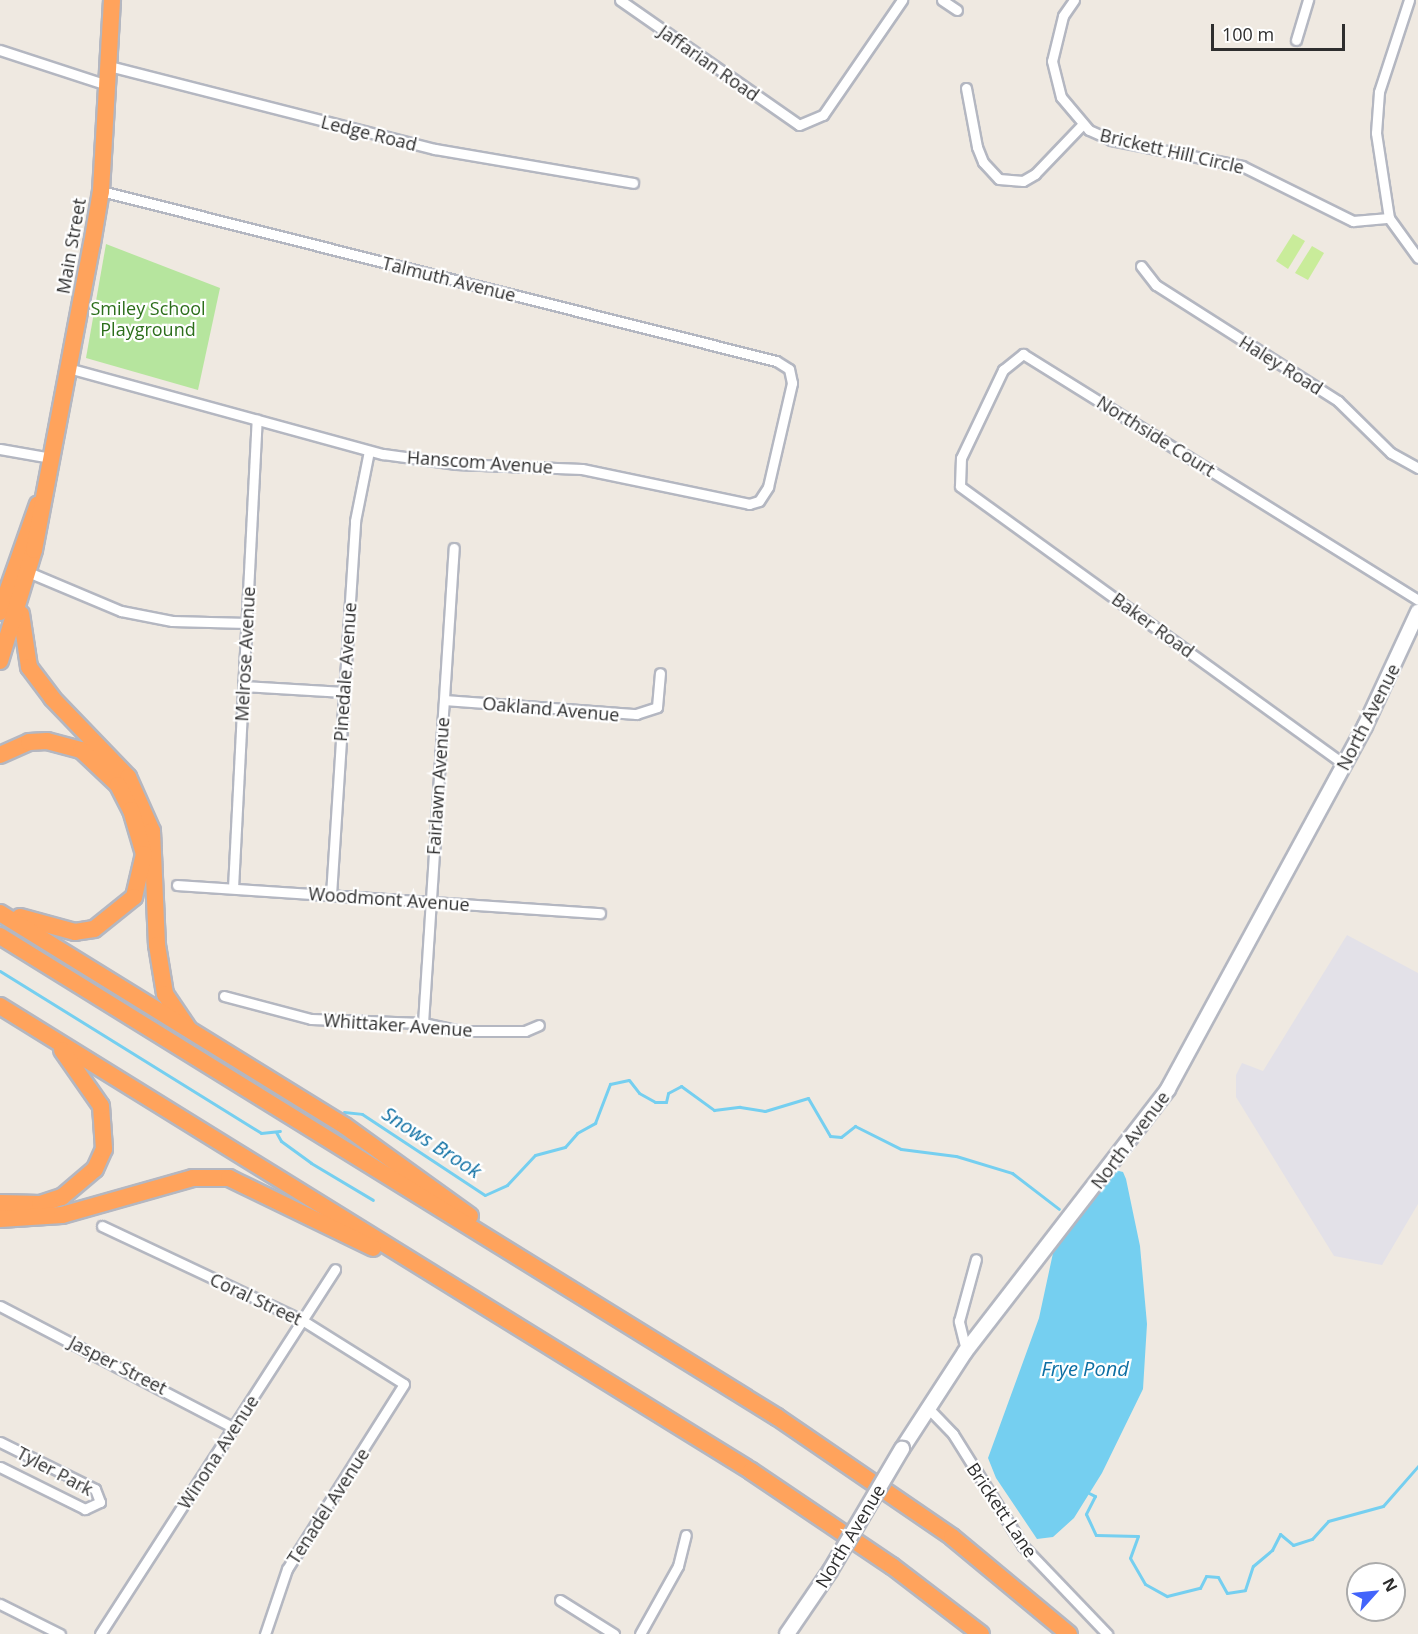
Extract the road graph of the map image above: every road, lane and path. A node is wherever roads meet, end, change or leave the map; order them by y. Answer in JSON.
{"nodes":[{"id":1,"x":112,"y":0,"type":"edge"},
{"id":2,"x":620,"y":0,"type":"edge"},
{"id":3,"x":902,"y":0,"type":"edge"},
{"id":4,"x":942,"y":0,"type":"edge"},
{"id":5,"x":1074,"y":0,"type":"edge"},
{"id":6,"x":1308,"y":0,"type":"edge"},
{"id":7,"x":1409,"y":0,"type":"edge"},
{"id":8,"x":957,"y":10,"type":"dead end"},
{"id":9,"x":1296,"y":40,"type":"dead end"},
{"id":10,"x":0,"y":50,"type":"edge"},
{"id":11,"x":109,"y":66,"type":"junction"},
{"id":12,"x":107,"y":86,"type":"junction"},
{"id":13,"x":966,"y":88,"type":"dead end"},
{"id":14,"x":1082,"y":125,"type":"junction"},
{"id":15,"x":633,"y":183,"type":"dead end"},
{"id":16,"x":100,"y":192,"type":"junction"},
{"id":17,"x":1389,"y":218,"type":"junction"},
{"id":18,"x":1418,"y":258,"type":"edge"},
{"id":19,"x":1141,"y":266,"type":"dead end"},
{"id":20,"x":68,"y":368,"type":"junction"},
{"id":21,"x":257,"y":420,"type":"junction"},
{"id":22,"x":0,"y":449,"type":"edge"},
{"id":23,"x":369,"y":451,"type":"junction"},
{"id":24,"x":51,"y":458,"type":"junction"},
{"id":25,"x":1418,"y":468,"type":"edge"},
{"id":26,"x":960,"y":486,"type":"joint"},
{"id":27,"x":42,"y":495,"type":"junction"},
{"id":28,"x":756,"y":503,"type":"joint"},
{"id":29,"x":25,"y":531,"type":"junction"},
{"id":30,"x":454,"y":548,"type":"dead end"},
{"id":31,"x":28,"y":572,"type":"junction"},
{"id":32,"x":0,"y":576,"type":"edge"},
{"id":33,"x":21,"y":599,"type":"junction"},
{"id":34,"x":1418,"y":600,"type":"edge"},
{"id":35,"x":0,"y":612,"type":"edge"},
{"id":36,"x":1418,"y":612,"type":"edge"},
{"id":37,"x":247,"y":623,"type":"junction"},
{"id":38,"x":0,"y":661,"type":"edge"},
{"id":39,"x":660,"y":673,"type":"dead end"},
{"id":40,"x":243,"y":686,"type":"junction"},
{"id":41,"x":344,"y":693,"type":"junction"},
{"id":42,"x":444,"y":700,"type":"junction"},
{"id":43,"x":0,"y":755,"type":"edge"},
{"id":44,"x":1345,"y":765,"type":"junction"},
{"id":45,"x":177,"y":885,"type":"dead end"},
{"id":46,"x":233,"y":888,"type":"junction"},
{"id":47,"x":331,"y":895,"type":"junction"},
{"id":48,"x":431,"y":902,"type":"junction"},
{"id":49,"x":0,"y":911,"type":"edge"},
{"id":50,"x":600,"y":913,"type":"dead end"},
{"id":51,"x":0,"y":936,"type":"edge"},
{"id":52,"x":224,"y":996,"type":"dead end"},
{"id":53,"x":0,"y":1006,"type":"edge"},
{"id":54,"x":423,"y":1023,"type":"junction"},
{"id":55,"x":539,"y":1025,"type":"dead end"},
{"id":56,"x":192,"y":1033,"type":"junction"},
{"id":57,"x":54,"y":1040,"type":"junction"},
{"id":58,"x":0,"y":1203,"type":"edge"},
{"id":59,"x":0,"y":1219,"type":"edge"},
{"id":60,"x":102,"y":1226,"type":"dead end"},
{"id":61,"x":976,"y":1259,"type":"dead end"},
{"id":62,"x":335,"y":1269,"type":"dead end"},
{"id":63,"x":560,"y":1283,"type":"junction"},
{"id":64,"x":483,"y":1304,"type":"junction"},
{"id":65,"x":0,"y":1306,"type":"edge"},
{"id":66,"x":302,"y":1320,"type":"junction"},
{"id":67,"x":966,"y":1350,"type":"junction"},
{"id":68,"x":404,"y":1384,"type":"joint"},
{"id":69,"x":927,"y":1408,"type":"junction"},
{"id":70,"x":234,"y":1428,"type":"junction"},
{"id":71,"x":0,"y":1443,"type":"edge"},
{"id":72,"x":0,"y":1467,"type":"edge"},
{"id":73,"x":686,"y":1535,"type":"dead end"},
{"id":74,"x":560,"y":1600,"type":"dead end"},
{"id":75,"x":0,"y":1604,"type":"edge"},
{"id":76,"x":60,"y":1634,"type":"edge"},
{"id":77,"x":100,"y":1634,"type":"edge"},
{"id":78,"x":265,"y":1634,"type":"edge"},
{"id":79,"x":614,"y":1634,"type":"edge"},
{"id":80,"x":639,"y":1634,"type":"edge"},
{"id":81,"x":787,"y":1634,"type":"edge"},
{"id":82,"x":981,"y":1634,"type":"edge"},
{"id":83,"x":1070,"y":1634,"type":"edge"},
{"id":84,"x":1107,"y":1634,"type":"edge"}],
"edges":[{"from":1,"to":11,"type":"highway","name":"Main Street"},
{"from":2,"to":3,"type":"street","name":"Jaffarian Road"},
{"from":4,"to":8,"type":"street"},
{"from":5,"to":14,"type":"street","name":"Brickett Hill Circle"},
{"from":6,"to":9,"type":"street"},
{"from":7,"to":17,"type":"street"},
{"from":10,"to":12,"type":"street"},
{"from":11,"to":12,"type":"highway","name":"Main Street"},
{"from":11,"to":15,"type":"street","name":"Ledge Road"},
{"from":12,"to":16,"type":"highway","name":"Main Street"},
{"from":13,"to":14,"type":"street"},
{"from":14,"to":17,"type":"street","name":"Brickett Hill Circle"},
{"from":16,"to":20,"type":"highway","name":"Main Street"},
{"from":16,"to":28,"type":"street","name":"Talmuth Avenue"},
{"from":17,"to":18,"type":"street"},
{"from":19,"to":25,"type":"street","name":"Haley Road"},
{"from":20,"to":21,"type":"street","name":"Hanscom Avenue"},
{"from":20,"to":24,"type":"highway","name":"Main Street"},
{"from":21,"to":23,"type":"street","name":"Hanscom Avenue"},
{"from":21,"to":37,"type":"street","name":"Melrose Avenue"},
{"from":22,"to":24,"type":"street"},
{"from":23,"to":28,"type":"street","name":"Hanscom Avenue"},
{"from":23,"to":41,"type":"street","name":"Pinedale Avenue"},
{"from":24,"to":27,"type":"highway","name":"Main Street"},
{"from":26,"to":34,"type":"street","name":"Northside Court"},
{"from":26,"to":44,"type":"street","name":"Baker Road"},
{"from":27,"to":29,"type":"highway","name":"Main Street"},
{"from":27,"to":31,"type":"highway","name":"Main Street"},
{"from":29,"to":32,"type":"highway"},
{"from":29,"to":35,"type":"highway","name":"Main Street"},
{"from":30,"to":42,"type":"street","name":"Fairlawn Avenue"},
{"from":31,"to":33,"type":"highway","name":"Main Street"},
{"from":31,"to":37,"type":"street"},
{"from":33,"to":38,"type":"highway","name":"Main Street"},
{"from":33,"to":56,"type":"highway"},
{"from":36,"to":44,"type":"main road","name":"North Avenue"},
{"from":37,"to":40,"type":"street","name":"Melrose Avenue"},
{"from":39,"to":42,"type":"street","name":"Oakland Avenue"},
{"from":40,"to":41,"type":"street"},
{"from":40,"to":46,"type":"street","name":"Melrose Avenue"},
{"from":41,"to":47,"type":"street","name":"Pinedale Avenue"},
{"from":42,"to":48,"type":"street","name":"Fairlawn Avenue"},
{"from":43,"to":49,"type":"highway"},
{"from":44,"to":67,"type":"main road","name":"North Avenue"},
{"from":45,"to":46,"type":"street","name":"Woodmont Avenue"},
{"from":46,"to":47,"type":"street","name":"Woodmont Avenue"},
{"from":47,"to":48,"type":"street","name":"Woodmont Avenue"},
{"from":48,"to":50,"type":"street","name":"Woodmont Avenue"},
{"from":48,"to":54,"type":"street","name":"Fairlawn Avenue"},
{"from":49,"to":56,"type":"highway"},
{"from":51,"to":63,"type":"highway"},
{"from":52,"to":54,"type":"street","name":"Whittaker Avenue"},
{"from":53,"to":57,"type":"highway"},
{"from":54,"to":55,"type":"street","name":"Whittaker Avenue"},
{"from":56,"to":63,"type":"highway"},
{"from":57,"to":58,"type":"highway"},
{"from":57,"to":64,"type":"highway"},
{"from":59,"to":64,"type":"highway"},
{"from":60,"to":66,"type":"street","name":"Coral Street"},
{"from":61,"to":67,"type":"street"},
{"from":62,"to":66,"type":"street","name":"Winona Avenue"},
{"from":63,"to":83,"type":"highway"},
{"from":64,"to":82,"type":"highway"},
{"from":65,"to":70,"type":"street","name":"Jasper Street"},
{"from":66,"to":68,"type":"street","name":"Coral Street"},
{"from":66,"to":70,"type":"street","name":"Winona Avenue"},
{"from":67,"to":69,"type":"main road","name":"North Avenue"},
{"from":68,"to":78,"type":"street","name":"Tenadel Avenue"},
{"from":69,"to":81,"type":"main road","name":"North Avenue","bridge":true},
{"from":69,"to":84,"type":"street","name":"Brickett Lane"},
{"from":70,"to":77,"type":"street","name":"Winona Avenue"},
{"from":71,"to":72,"type":"street","name":"Tyler Park"},
{"from":73,"to":80,"type":"street"},
{"from":74,"to":79,"type":"street"},
{"from":75,"to":76,"type":"street"}]}
